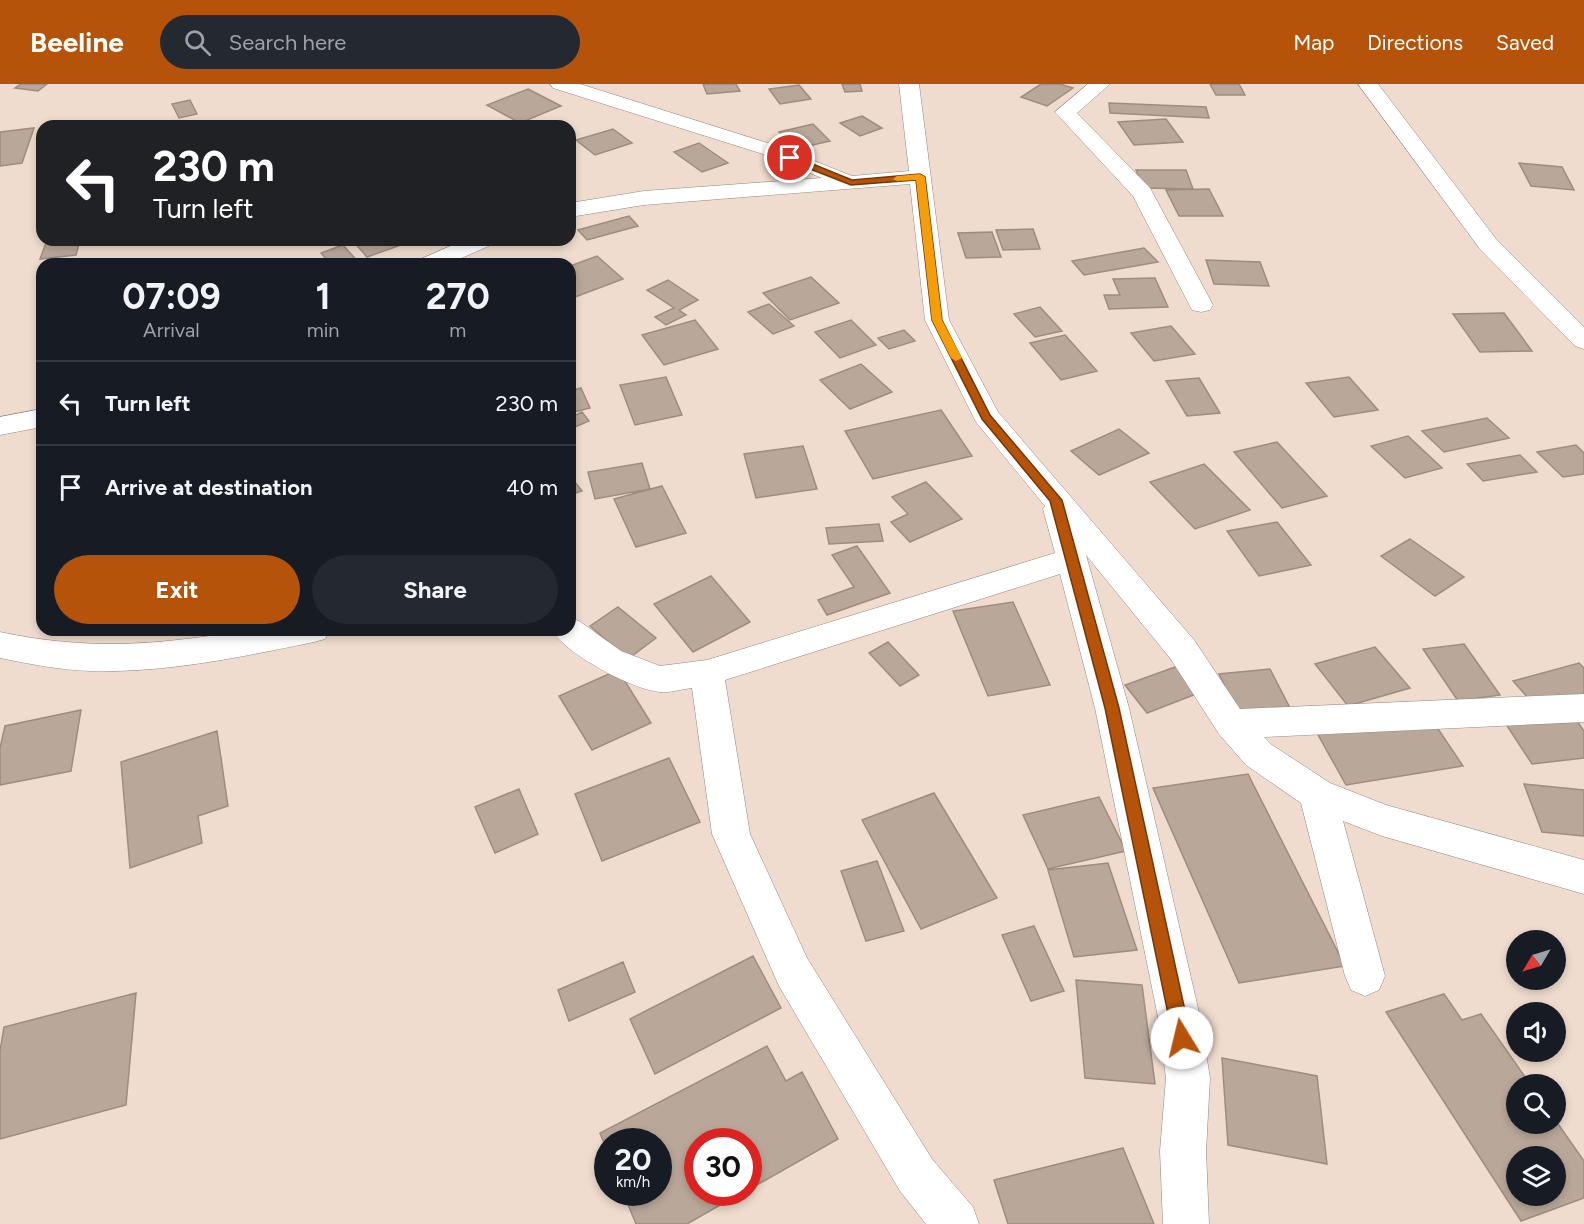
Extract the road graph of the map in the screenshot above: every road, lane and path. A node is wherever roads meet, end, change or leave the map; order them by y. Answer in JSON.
{"nodes":[{"id":1,"x":561,"y":84,"type":"edge"},
{"id":2,"x":909,"y":84,"type":"edge"},
{"id":3,"x":1100,"y":84,"type":"edge"},
{"id":4,"x":1368,"y":84,"type":"edge"},
{"id":5,"x":920,"y":177,"type":"junction"},
{"id":6,"x":851,"y":182,"type":"junction"},
{"id":7,"x":576,"y":209,"type":"edge"},
{"id":8,"x":470,"y":246,"type":"edge"},
{"id":9,"x":442,"y":258,"type":"edge"},
{"id":10,"x":1202,"y":304,"type":"dead end"},
{"id":11,"x":1584,"y":341,"type":"edge"},
{"id":12,"x":36,"y":419,"type":"edge"},
{"id":13,"x":0,"y":426,"type":"edge"},
{"id":14,"x":1056,"y":500,"type":"junction"},
{"id":15,"x":1072,"y":559,"type":"junction"},
{"id":16,"x":282,"y":636,"type":"edge"},
{"id":17,"x":576,"y":636,"type":"edge"},
{"id":18,"x":0,"y":645,"type":"edge"},
{"id":19,"x":707,"y":673,"type":"junction"},
{"id":20,"x":1584,"y":708,"type":"edge"},
{"id":21,"x":1232,"y":724,"type":"junction"},
{"id":22,"x":1317,"y":794,"type":"junction"},
{"id":23,"x":1584,"y":878,"type":"edge"},
{"id":24,"x":1365,"y":976,"type":"dead end"},
{"id":25,"x":956,"y":1224,"type":"edge"},
{"id":26,"x":1186,"y":1224,"type":"edge"}],
"edges":[{"from":1,"to":6,"type":"street"},
{"from":2,"to":5,"type":"street"},
{"from":3,"to":10,"type":"street"},
{"from":4,"to":11,"type":"street"},
{"from":5,"to":6,"type":"street"},
{"from":5,"to":14,"type":"street"},
{"from":6,"to":7,"type":"street"},
{"from":8,"to":9,"type":"street"},
{"from":12,"to":13,"type":"street"},
{"from":14,"to":15,"type":"street"},
{"from":14,"to":21,"type":"street"},
{"from":15,"to":19,"type":"street"},
{"from":15,"to":26,"type":"street"},
{"from":16,"to":18,"type":"street"},
{"from":17,"to":19,"type":"street"},
{"from":19,"to":25,"type":"street"},
{"from":20,"to":21,"type":"street"},
{"from":21,"to":22,"type":"street"},
{"from":22,"to":23,"type":"street"},
{"from":22,"to":24,"type":"street"}]}
